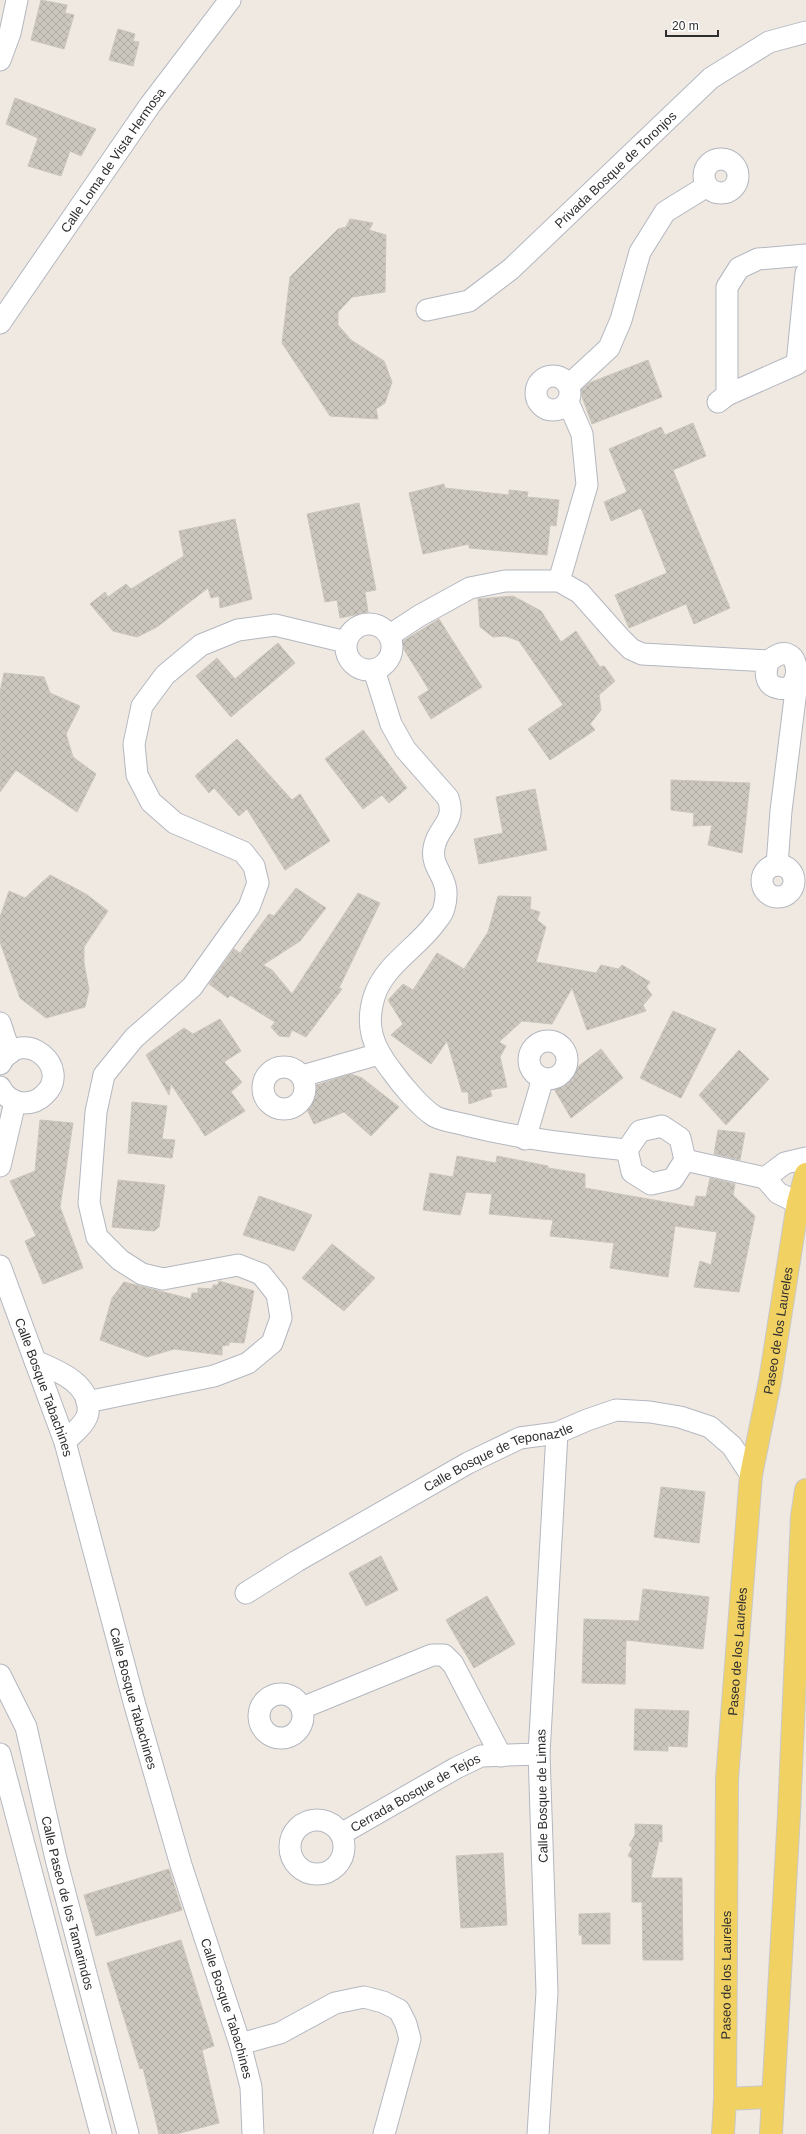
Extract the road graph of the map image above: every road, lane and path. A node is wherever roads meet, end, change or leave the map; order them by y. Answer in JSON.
{"nodes":[{"id":1,"x":17,"y":0,"type":"edge"},
{"id":2,"x":230,"y":0,"type":"edge"},
{"id":3,"x":806,"y":32,"type":"edge"},
{"id":4,"x":0,"y":60,"type":"edge"},
{"id":5,"x":707,"y":186,"type":"dead end"},
{"id":6,"x":806,"y":255,"type":"edge"},
{"id":7,"x":806,"y":273,"type":"edge"},
{"id":8,"x":427,"y":310,"type":"dead end"},
{"id":9,"x":0,"y":323,"type":"edge"},
{"id":10,"x":559,"y":581,"type":"junction"},
{"id":11,"x":390,"y":635,"type":"junction"},
{"id":12,"x":346,"y":642,"type":"junction"},
{"id":13,"x":374,"y":670,"type":"junction"},
{"id":14,"x":778,"y":865,"type":"dead end"},
{"id":15,"x":0,"y":1023,"type":"edge"},
{"id":16,"x":379,"y":1054,"type":"junction"},
{"id":17,"x":5,"y":1058,"type":"edge"},
{"id":18,"x":302,"y":1076,"type":"dead end"},
{"id":19,"x":543,"y":1078,"type":"dead end"},
{"id":20,"x":0,"y":1087,"type":"edge"},
{"id":21,"x":15,"y":1102,"type":"junction"},
{"id":22,"x":525,"y":1139,"type":"junction"},
{"id":23,"x":627,"y":1150,"type":"junction"},
{"id":24,"x":806,"y":1158,"type":"edge"},
{"id":25,"x":685,"y":1160,"type":"junction"},
{"id":26,"x":0,"y":1166,"type":"edge"},
{"id":27,"x":806,"y":1174,"type":"edge"},
{"id":28,"x":765,"y":1178,"type":"junction"},
{"id":29,"x":802,"y":1208,"type":"edge"},
{"id":30,"x":0,"y":1266,"type":"edge"},
{"id":31,"x":35,"y":1361,"type":"junction"},
{"id":32,"x":87,"y":1402,"type":"junction"},
{"id":33,"x":557,"y":1433,"type":"junction"},
{"id":34,"x":65,"y":1442,"type":"junction"},
{"id":35,"x":751,"y":1475,"type":"junction"},
{"id":36,"x":806,"y":1490,"type":"edge"},
{"id":37,"x":246,"y":1593,"type":"dead end"},
{"id":38,"x":0,"y":1675,"type":"edge"},
{"id":39,"x":302,"y":1708,"type":"dead end"},
{"id":40,"x":0,"y":1754,"type":"edge"},
{"id":41,"x":539,"y":1754,"type":"junction"},
{"id":42,"x":501,"y":1756,"type":"junction"},
{"id":43,"x":341,"y":1834,"type":"dead end"},
{"id":44,"x":240,"y":2044,"type":"junction"},
{"id":45,"x":772,"y":2097,"type":"junction"},
{"id":46,"x":725,"y":2099,"type":"junction"},
{"id":47,"x":101,"y":2134,"type":"edge"},
{"id":48,"x":128,"y":2134,"type":"edge"},
{"id":49,"x":253,"y":2134,"type":"edge"},
{"id":50,"x":384,"y":2134,"type":"edge"},
{"id":51,"x":538,"y":2134,"type":"edge"},
{"id":52,"x":723,"y":2134,"type":"edge"},
{"id":53,"x":771,"y":2134,"type":"edge"}],
"edges":[{"from":1,"to":4,"type":"street"},
{"from":2,"to":9,"type":"street","name":"Calle Loma de Vista Hermosa"},
{"from":3,"to":8,"type":"street","name":"Privada Bosque de Toronjos"},
{"from":5,"to":10,"type":"street"},
{"from":6,"to":7,"type":"street"},
{"from":10,"to":11,"type":"street"},
{"from":10,"to":14,"type":"street"},
{"from":11,"to":12,"type":"street"},
{"from":11,"to":13,"type":"street"},
{"from":12,"to":13,"type":"street"},
{"from":12,"to":32,"type":"street"},
{"from":13,"to":16,"type":"street"},
{"from":15,"to":17,"type":"street"},
{"from":16,"to":18,"type":"street"},
{"from":16,"to":22,"type":"street"},
{"from":17,"to":21,"type":"street"},
{"from":19,"to":22,"type":"street"},
{"from":20,"to":21,"type":"street"},
{"from":21,"to":26,"type":"street"},
{"from":22,"to":23,"type":"street"},
{"from":23,"to":25,"type":"street"},
{"from":23,"to":25,"type":"street"},
{"from":24,"to":28,"type":"street"},
{"from":25,"to":28,"type":"street"},
{"from":27,"to":29,"type":"main road","name":"Paseo de los Laureles"},
{"from":28,"to":29,"type":"street"},
{"from":29,"to":35,"type":"main road","name":"Paseo de los Laureles"},
{"from":30,"to":31,"type":"street","name":"Calle Bosque Tabachines"},
{"from":31,"to":32,"type":"street"},
{"from":31,"to":34,"type":"street","name":"Calle Bosque Tabachines"},
{"from":32,"to":34,"type":"street"},
{"from":33,"to":35,"type":"street","name":"Calle Bosque de Teponaztle"},
{"from":33,"to":37,"type":"street","name":"Calle Bosque de Teponaztle"},
{"from":33,"to":41,"type":"street","name":"Calle Bosque de Limas"},
{"from":34,"to":44,"type":"street","name":"Calle Bosque Tabachines"},
{"from":35,"to":46,"type":"main road","name":"Paseo de los Laureles"},
{"from":36,"to":45,"type":"main road"},
{"from":38,"to":48,"type":"street","name":"Calle Paseo de los Tamarindos"},
{"from":39,"to":42,"type":"street"},
{"from":40,"to":47,"type":"street","name":"Calle Paseo de los Tamarindos"},
{"from":41,"to":42,"type":"street","name":"Cerrada Bosque de Tejos"},
{"from":41,"to":51,"type":"street","name":"Calle Bosque de Limas"},
{"from":42,"to":43,"type":"street","name":"Cerrada Bosque de Tejos"},
{"from":44,"to":49,"type":"street","name":"Calle Bosque Tabachines"},
{"from":44,"to":50,"type":"street"},
{"from":45,"to":46,"type":"main road"},
{"from":45,"to":53,"type":"main road"},
{"from":46,"to":52,"type":"main road","name":"Paseo de los Laureles"}]}
